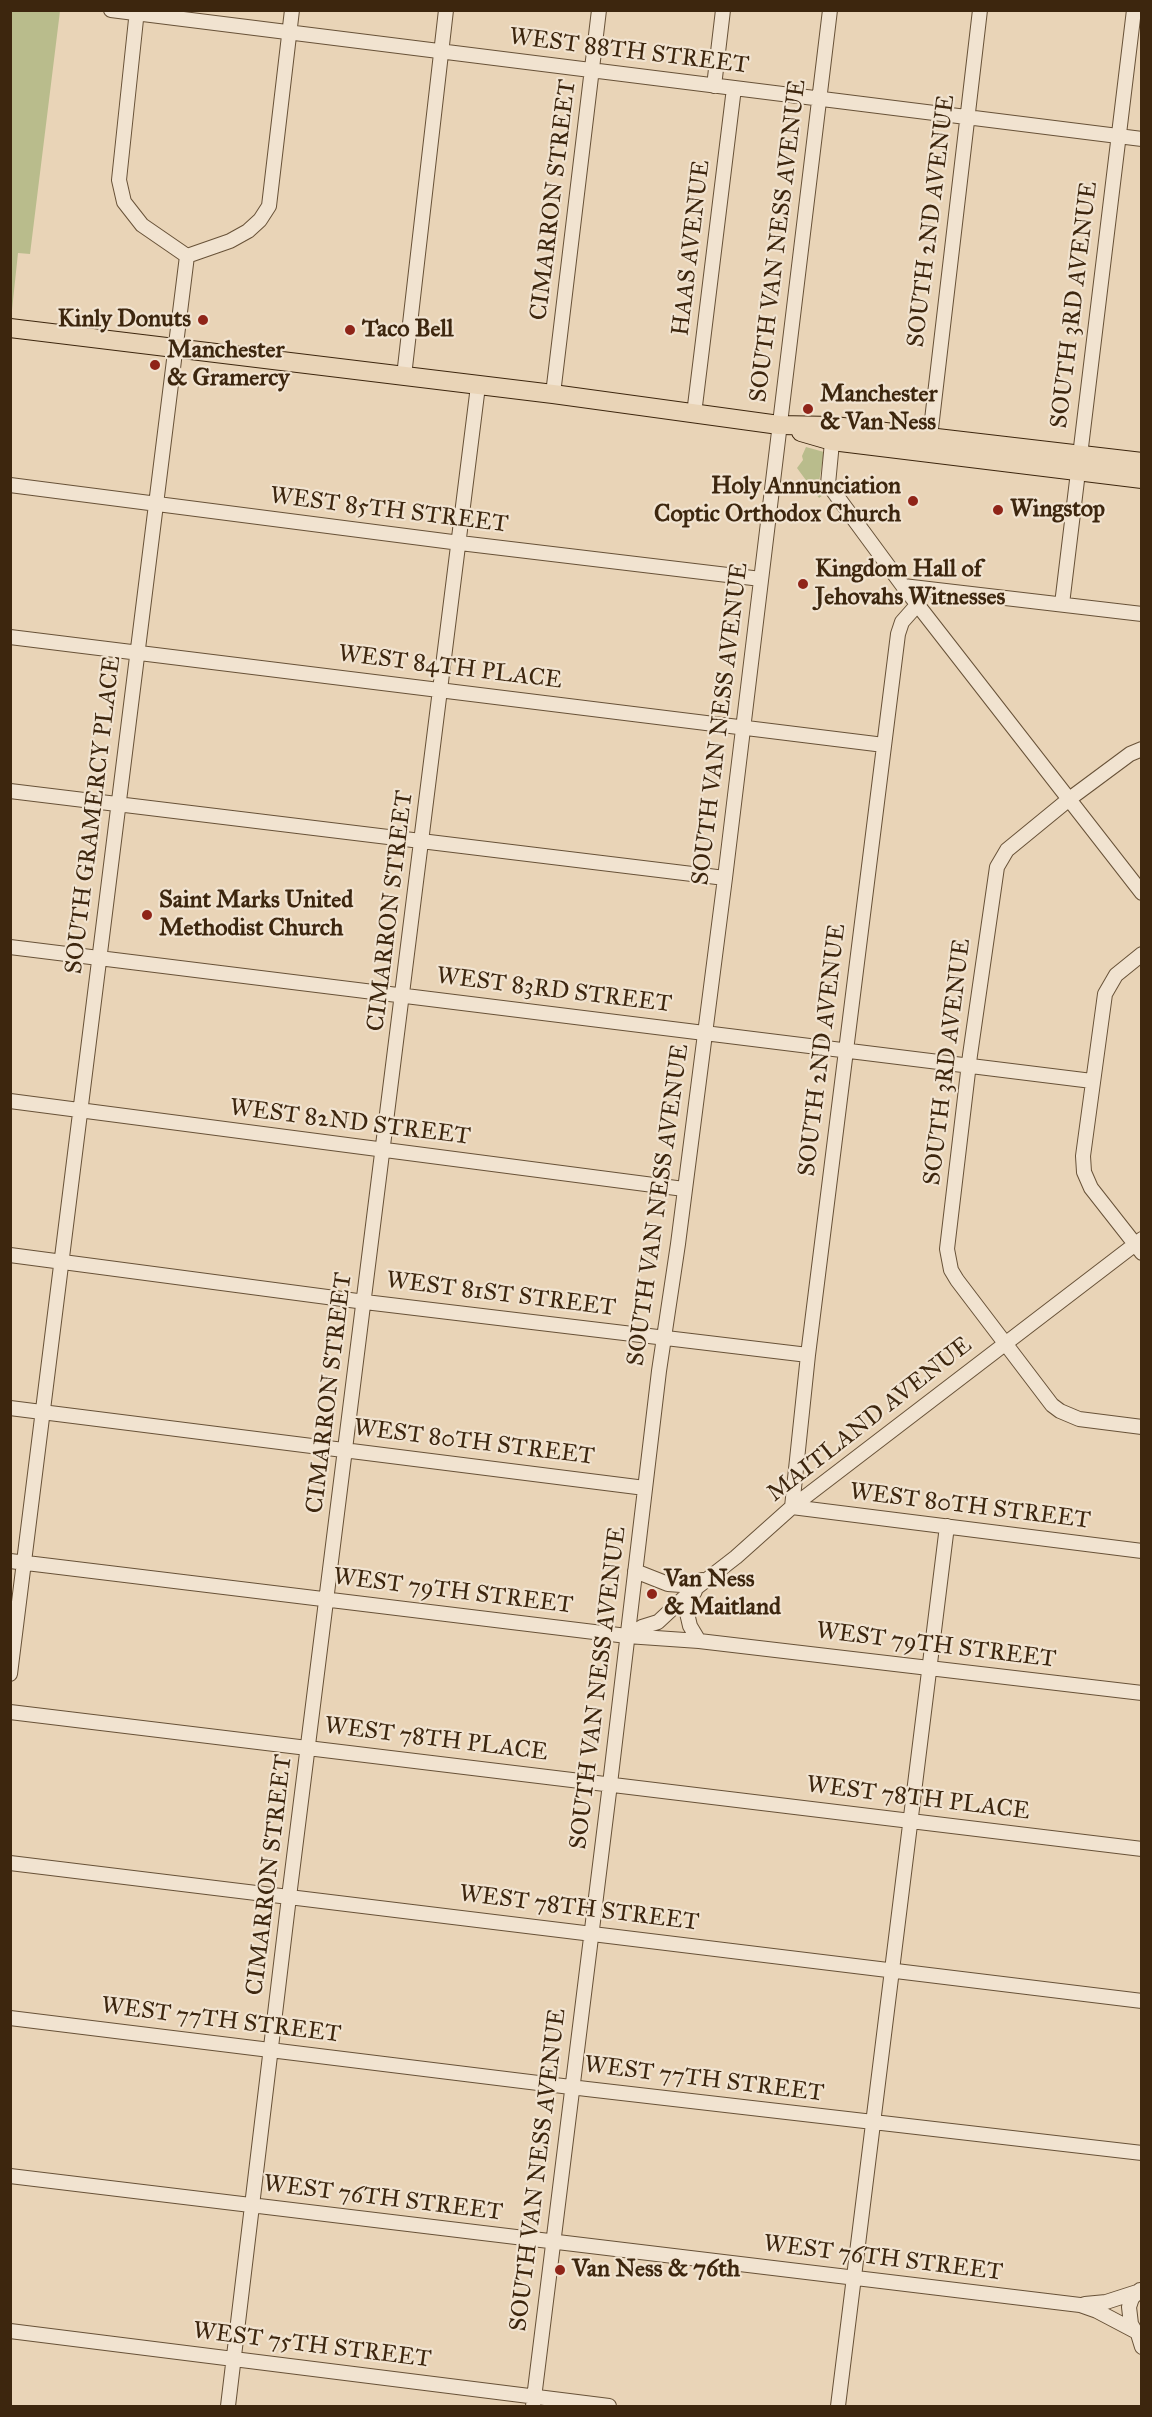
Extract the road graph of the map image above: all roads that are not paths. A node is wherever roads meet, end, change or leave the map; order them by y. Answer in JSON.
{"nodes":[{"id":1,"x":111,"y":10,"type":"edge"},
{"id":2,"x":292,"y":10,"type":"edge"},
{"id":3,"x":446,"y":10,"type":"edge"},
{"id":4,"x":599,"y":10,"type":"edge"},
{"id":5,"x":723,"y":10,"type":"edge"},
{"id":6,"x":830,"y":10,"type":"edge"},
{"id":7,"x":980,"y":10,"type":"edge"},
{"id":8,"x":1134,"y":10,"type":"edge"},
{"id":9,"x":137,"y":12,"type":"edge"},
{"id":10,"x":289,"y":33,"type":"junction"},
{"id":11,"x":441,"y":52,"type":"junction"},
{"id":12,"x":591,"y":70,"type":"junction"},
{"id":13,"x":714,"y":86,"type":"junction"},
{"id":14,"x":734,"y":88,"type":"junction"},
{"id":15,"x":819,"y":99,"type":"junction"},
{"id":16,"x":966,"y":117,"type":"junction"},
{"id":17,"x":1119,"y":136,"type":"junction"},
{"id":18,"x":1142,"y":139,"type":"edge"},
{"id":19,"x":187,"y":256,"type":"junction"},
{"id":20,"x":10,"y":328,"type":"edge"},
{"id":21,"x":175,"y":347,"type":"junction"},
{"id":22,"x":404,"y":376,"type":"junction"},
{"id":23,"x":478,"y":386,"type":"junction"},
{"id":24,"x":552,"y":394,"type":"junction"},
{"id":25,"x":694,"y":414,"type":"junction"},
{"id":26,"x":779,"y":425,"type":"junction"},
{"id":27,"x":833,"y":434,"type":"junction"},
{"id":28,"x":930,"y":437,"type":"junction"},
{"id":29,"x":1078,"y":462,"type":"junction"},
{"id":30,"x":1142,"y":462,"type":"edge"},
{"id":31,"x":1142,"y":479,"type":"edge"},
{"id":32,"x":10,"y":485,"type":"edge"},
{"id":33,"x":156,"y":504,"type":"junction"},
{"id":34,"x":459,"y":543,"type":"junction"},
{"id":35,"x":761,"y":579,"type":"junction"},
{"id":36,"x":903,"y":586,"type":"junction"},
{"id":37,"x":1062,"y":604,"type":"junction"},
{"id":38,"x":917,"y":605,"type":"junction"},
{"id":39,"x":1142,"y":614,"type":"edge"},
{"id":40,"x":10,"y":637,"type":"edge"},
{"id":41,"x":137,"y":652,"type":"junction"},
{"id":42,"x":441,"y":689,"type":"junction"},
{"id":43,"x":744,"y":728,"type":"junction"},
{"id":44,"x":884,"y":745,"type":"junction"},
{"id":45,"x":1142,"y":749,"type":"edge"},
{"id":46,"x":10,"y":791,"type":"edge"},
{"id":47,"x":1068,"y":800,"type":"junction"},
{"id":48,"x":118,"y":804,"type":"junction"},
{"id":49,"x":422,"y":841,"type":"junction"},
{"id":50,"x":725,"y":878,"type":"junction"},
{"id":51,"x":1142,"y":893,"type":"edge"},
{"id":52,"x":10,"y":947,"type":"edge"},
{"id":53,"x":1142,"y":954,"type":"edge"},
{"id":54,"x":99,"y":959,"type":"junction"},
{"id":55,"x":402,"y":996,"type":"junction"},
{"id":56,"x":705,"y":1032,"type":"junction"},
{"id":57,"x":846,"y":1052,"type":"junction"},
{"id":58,"x":969,"y":1066,"type":"junction"},
{"id":59,"x":1092,"y":1081,"type":"junction"},
{"id":60,"x":10,"y":1101,"type":"edge"},
{"id":61,"x":81,"y":1110,"type":"junction"},
{"id":62,"x":384,"y":1150,"type":"junction"},
{"id":63,"x":684,"y":1189,"type":"junction"},
{"id":64,"x":1139,"y":1245,"type":"edge"},
{"id":65,"x":10,"y":1255,"type":"edge"},
{"id":66,"x":62,"y":1262,"type":"junction"},
{"id":67,"x":365,"y":1302,"type":"junction"},
{"id":68,"x":664,"y":1337,"type":"junction"},
{"id":69,"x":1004,"y":1344,"type":"junction"},
{"id":70,"x":808,"y":1355,"type":"junction"},
{"id":71,"x":10,"y":1408,"type":"edge"},
{"id":72,"x":43,"y":1412,"type":"junction"},
{"id":73,"x":1142,"y":1426,"type":"edge"},
{"id":74,"x":345,"y":1450,"type":"junction"},
{"id":75,"x":645,"y":1488,"type":"junction"},
{"id":76,"x":792,"y":1507,"type":"junction"},
{"id":77,"x":947,"y":1526,"type":"junction"},
{"id":78,"x":1142,"y":1551,"type":"edge"},
{"id":79,"x":17,"y":1562,"type":"edge"},
{"id":80,"x":635,"y":1571,"type":"junction"},
{"id":81,"x":702,"y":1583,"type":"junction"},
{"id":82,"x":327,"y":1599,"type":"junction"},
{"id":83,"x":627,"y":1636,"type":"junction"},
{"id":84,"x":699,"y":1641,"type":"junction"},
{"id":85,"x":930,"y":1668,"type":"junction"},
{"id":86,"x":10,"y":1674,"type":"edge"},
{"id":87,"x":1142,"y":1693,"type":"edge"},
{"id":88,"x":10,"y":1712,"type":"edge"},
{"id":89,"x":309,"y":1748,"type":"junction"},
{"id":90,"x":610,"y":1784,"type":"junction"},
{"id":91,"x":911,"y":1821,"type":"junction"},
{"id":92,"x":1142,"y":1849,"type":"edge"},
{"id":93,"x":10,"y":1863,"type":"edge"},
{"id":94,"x":289,"y":1897,"type":"junction"},
{"id":95,"x":592,"y":1934,"type":"junction"},
{"id":96,"x":892,"y":1970,"type":"junction"},
{"id":97,"x":1142,"y":2001,"type":"edge"},
{"id":98,"x":10,"y":2018,"type":"edge"},
{"id":99,"x":271,"y":2050,"type":"junction"},
{"id":100,"x":571,"y":2087,"type":"junction"},
{"id":101,"x":874,"y":2123,"type":"junction"},
{"id":102,"x":1142,"y":2153,"type":"edge"},
{"id":103,"x":10,"y":2171,"type":"edge"},
{"id":104,"x":10,"y":2176,"type":"edge"},
{"id":105,"x":38,"y":2178,"type":"junction"},
{"id":106,"x":252,"y":2205,"type":"junction"},
{"id":107,"x":552,"y":2242,"type":"junction"},
{"id":108,"x":855,"y":2278,"type":"junction"},
{"id":109,"x":1140,"y":2289,"type":"edge"},
{"id":110,"x":1080,"y":2305,"type":"junction"},
{"id":111,"x":10,"y":2331,"type":"edge"},
{"id":112,"x":1139,"y":2337,"type":"edge"},
{"id":113,"x":234,"y":2359,"type":"junction"},
{"id":114,"x":533,"y":2402,"type":"edge"},
{"id":115,"x":228,"y":2406,"type":"edge"},
{"id":116,"x":609,"y":2406,"type":"edge"},
{"id":117,"x":838,"y":2406,"type":"edge"}],
"edges":[{"from":1,"to":9,"type":"street","name":"WEST 88TH STREET"},
{"from":2,"to":10,"type":"street"},
{"from":3,"to":11,"type":"street"},
{"from":4,"to":12,"type":"street","name":"CIMARRON STREET"},
{"from":5,"to":13,"type":"street"},
{"from":6,"to":15,"type":"street","name":"SOUTH VAN NESS AVENUE"},
{"from":7,"to":16,"type":"street","name":"SOUTH 2ND AVENUE"},
{"from":8,"to":17,"type":"street","name":"SOUTH 3RD AVENUE"},
{"from":9,"to":10,"type":"street","name":"WEST 88TH STREET"},
{"from":9,"to":19,"type":"street"},
{"from":10,"to":11,"type":"street","name":"WEST 88TH STREET"},
{"from":10,"to":19,"type":"street"},
{"from":11,"to":12,"type":"street","name":"WEST 88TH STREET"},
{"from":11,"to":22,"type":"street"},
{"from":12,"to":13,"type":"street","name":"WEST 88TH STREET"},
{"from":12,"to":24,"type":"street","name":"CIMARRON STREET"},
{"from":13,"to":14,"type":"street","name":"WEST 88TH STREET"},
{"from":14,"to":15,"type":"street","name":"WEST 88TH STREET"},
{"from":14,"to":25,"type":"street","name":"HAAS AVENUE"},
{"from":15,"to":16,"type":"street","name":"WEST 88TH STREET"},
{"from":15,"to":26,"type":"street","name":"SOUTH VAN NESS AVENUE"},
{"from":16,"to":17,"type":"street","name":"WEST 88TH STREET"},
{"from":16,"to":28,"type":"street","name":"SOUTH 2ND AVENUE"},
{"from":17,"to":18,"type":"street","name":"WEST 88TH STREET"},
{"from":17,"to":29,"type":"street","name":"SOUTH 3RD AVENUE"},
{"from":19,"to":21,"type":"street","name":"SOUTH GRAMERCY PLACE"},
{"from":20,"to":21,"type":"main road"},
{"from":21,"to":22,"type":"main road"},
{"from":21,"to":33,"type":"street","name":"SOUTH GRAMERCY PLACE"},
{"from":22,"to":23,"type":"main road"},
{"from":23,"to":24,"type":"main road"},
{"from":23,"to":34,"type":"street","name":"CIMARRON STREET"},
{"from":24,"to":25,"type":"main road"},
{"from":25,"to":26,"type":"main road"},
{"from":26,"to":27,"type":"main road"},
{"from":26,"to":35,"type":"street","name":"SOUTH VAN NESS AVENUE"},
{"from":27,"to":28,"type":"main road"},
{"from":27,"to":29,"type":"main road"},
{"from":27,"to":36,"type":"street"},
{"from":28,"to":29,"type":"main road"},
{"from":29,"to":30,"type":"main road"},
{"from":29,"to":31,"type":"main road"},
{"from":29,"to":37,"type":"street","name":"SOUTH 3RD AVENUE"},
{"from":32,"to":33,"type":"street","name":"WEST 85TH STREET"},
{"from":33,"to":34,"type":"street","name":"WEST 85TH STREET"},
{"from":33,"to":41,"type":"street","name":"SOUTH GRAMERCY PLACE"},
{"from":34,"to":35,"type":"street","name":"WEST 85TH STREET"},
{"from":34,"to":42,"type":"street","name":"CIMARRON STREET"},
{"from":35,"to":43,"type":"street","name":"SOUTH VAN NESS AVENUE"},
{"from":36,"to":37,"type":"street"},
{"from":36,"to":38,"type":"street"},
{"from":37,"to":39,"type":"street"},
{"from":38,"to":44,"type":"street","name":"SOUTH 2ND AVENUE"},
{"from":38,"to":47,"type":"street"},
{"from":40,"to":41,"type":"street","name":"WEST 84TH PLACE"},
{"from":41,"to":42,"type":"street","name":"WEST 84TH PLACE"},
{"from":41,"to":48,"type":"street","name":"SOUTH GRAMERCY PLACE"},
{"from":42,"to":43,"type":"street","name":"WEST 84TH PLACE"},
{"from":42,"to":49,"type":"street","name":"CIMARRON STREET"},
{"from":43,"to":44,"type":"street","name":"WEST 84TH PLACE"},
{"from":43,"to":50,"type":"street","name":"SOUTH VAN NESS AVENUE"},
{"from":44,"to":57,"type":"street","name":"SOUTH 2ND AVENUE"},
{"from":45,"to":47,"type":"street"},
{"from":46,"to":48,"type":"street"},
{"from":47,"to":51,"type":"street"},
{"from":47,"to":58,"type":"street","name":"SOUTH 3RD AVENUE"},
{"from":48,"to":49,"type":"street"},
{"from":48,"to":54,"type":"street","name":"SOUTH GRAMERCY PLACE"},
{"from":49,"to":50,"type":"street"},
{"from":49,"to":55,"type":"street","name":"CIMARRON STREET"},
{"from":50,"to":56,"type":"street","name":"SOUTH VAN NESS AVENUE"},
{"from":52,"to":54,"type":"street","name":"WEST 83RD STREET"},
{"from":53,"to":59,"type":"street"},
{"from":54,"to":55,"type":"street","name":"WEST 83RD STREET"},
{"from":54,"to":61,"type":"street","name":"SOUTH GRAMERCY PLACE"},
{"from":55,"to":56,"type":"street","name":"WEST 83RD STREET"},
{"from":55,"to":62,"type":"street","name":"CIMARRON STREET"},
{"from":56,"to":57,"type":"street","name":"WEST 83RD STREET"},
{"from":56,"to":63,"type":"street","name":"SOUTH VAN NESS AVENUE"},
{"from":57,"to":58,"type":"street","name":"WEST 83RD STREET"},
{"from":57,"to":70,"type":"street","name":"SOUTH 2ND AVENUE"},
{"from":58,"to":59,"type":"street","name":"WEST 83RD STREET"},
{"from":58,"to":69,"type":"street","name":"SOUTH 3RD AVENUE"},
{"from":59,"to":64,"type":"street"},
{"from":60,"to":61,"type":"street","name":"WEST 82ND STREET"},
{"from":61,"to":62,"type":"street","name":"WEST 82ND STREET"},
{"from":61,"to":66,"type":"street","name":"SOUTH GRAMERCY PLACE"},
{"from":62,"to":63,"type":"street","name":"WEST 82ND STREET"},
{"from":62,"to":67,"type":"street","name":"CIMARRON STREET"},
{"from":63,"to":68,"type":"street","name":"SOUTH VAN NESS AVENUE"},
{"from":64,"to":69,"type":"street","name":"MAITLAND AVENUE"},
{"from":65,"to":66,"type":"street","name":"WEST 81ST STREET"},
{"from":66,"to":67,"type":"street","name":"WEST 81ST STREET"},
{"from":66,"to":72,"type":"street","name":"SOUTH GRAMERCY PLACE"},
{"from":67,"to":68,"type":"street","name":"WEST 81ST STREET"},
{"from":67,"to":74,"type":"street","name":"CIMARRON STREET"},
{"from":68,"to":70,"type":"street","name":"WEST 81ST STREET"},
{"from":68,"to":75,"type":"street","name":"SOUTH VAN NESS AVENUE"},
{"from":69,"to":73,"type":"street"},
{"from":69,"to":76,"type":"street","name":"MAITLAND AVENUE"},
{"from":70,"to":76,"type":"street","name":"SOUTH 2ND AVENUE"},
{"from":71,"to":72,"type":"street","name":"WEST 80TH STREET"},
{"from":72,"to":74,"type":"street","name":"WEST 80TH STREET"},
{"from":72,"to":79,"type":"street","name":"SOUTH GRAMERCY PLACE"},
{"from":74,"to":75,"type":"street","name":"WEST 80TH STREET"},
{"from":74,"to":82,"type":"street","name":"CIMARRON STREET"},
{"from":75,"to":80,"type":"street","name":"SOUTH VAN NESS AVENUE"},
{"from":76,"to":77,"type":"street","name":"WEST 80TH STREET"},
{"from":76,"to":81,"type":"street","name":"MAITLAND AVENUE"},
{"from":77,"to":78,"type":"street","name":"WEST 80TH STREET"},
{"from":77,"to":85,"type":"street"},
{"from":79,"to":82,"type":"street","name":"WEST 79TH STREET"},
{"from":79,"to":86,"type":"street","name":"SOUTH GRAMERCY PLACE"},
{"from":80,"to":81,"type":"street"},
{"from":80,"to":83,"type":"street","name":"SOUTH VAN NESS AVENUE"},
{"from":81,"to":83,"type":"street","name":"MAITLAND AVENUE"},
{"from":81,"to":84,"type":"street"},
{"from":82,"to":83,"type":"street","name":"WEST 79TH STREET"},
{"from":82,"to":89,"type":"street","name":"CIMARRON STREET"},
{"from":83,"to":84,"type":"street","name":"WEST 79TH STREET"},
{"from":83,"to":90,"type":"street","name":"SOUTH VAN NESS AVENUE"},
{"from":84,"to":85,"type":"street","name":"WEST 79TH STREET"},
{"from":85,"to":87,"type":"street","name":"WEST 79TH STREET"},
{"from":85,"to":91,"type":"street"},
{"from":88,"to":89,"type":"street","name":"WEST 78TH PLACE"},
{"from":89,"to":90,"type":"street","name":"WEST 78TH PLACE"},
{"from":89,"to":94,"type":"street","name":"CIMARRON STREET"},
{"from":90,"to":91,"type":"street","name":"WEST 78TH PLACE"},
{"from":90,"to":95,"type":"street","name":"SOUTH VAN NESS AVENUE"},
{"from":91,"to":92,"type":"street","name":"WEST 78TH PLACE"},
{"from":91,"to":96,"type":"street"},
{"from":93,"to":94,"type":"street","name":"WEST 78TH STREET"},
{"from":94,"to":95,"type":"street","name":"WEST 78TH STREET"},
{"from":94,"to":99,"type":"street","name":"CIMARRON STREET"},
{"from":95,"to":96,"type":"street","name":"WEST 78TH STREET"},
{"from":95,"to":100,"type":"street","name":"SOUTH VAN NESS AVENUE"},
{"from":96,"to":97,"type":"street","name":"WEST 78TH STREET"},
{"from":96,"to":101,"type":"street"},
{"from":98,"to":99,"type":"street","name":"WEST 77TH STREET"},
{"from":99,"to":100,"type":"street","name":"WEST 77TH STREET"},
{"from":99,"to":106,"type":"street","name":"CIMARRON STREET"},
{"from":100,"to":101,"type":"street","name":"WEST 77TH STREET"},
{"from":100,"to":107,"type":"street","name":"SOUTH VAN NESS AVENUE"},
{"from":101,"to":102,"type":"street","name":"WEST 77TH STREET"},
{"from":101,"to":108,"type":"street"},
{"from":103,"to":105,"type":"street","name":"WEST 76TH STREET"},
{"from":104,"to":105,"type":"street","name":"WEST 76TH STREET"},
{"from":105,"to":106,"type":"street","name":"WEST 76TH STREET"},
{"from":106,"to":107,"type":"street","name":"WEST 76TH STREET"},
{"from":106,"to":113,"type":"street","name":"CIMARRON STREET"},
{"from":107,"to":108,"type":"street","name":"WEST 76TH STREET"},
{"from":107,"to":114,"type":"street","name":"SOUTH VAN NESS AVENUE"},
{"from":108,"to":110,"type":"street","name":"WEST 76TH STREET"},
{"from":108,"to":117,"type":"street"},
{"from":109,"to":110,"type":"street","name":"WEST 76TH STREET"},
{"from":109,"to":112,"type":"street"},
{"from":110,"to":112,"type":"street","name":"WEST 76TH STREET"},
{"from":111,"to":113,"type":"street","name":"WEST 75TH STREET"},
{"from":113,"to":114,"type":"street","name":"WEST 75TH STREET"},
{"from":113,"to":115,"type":"street","name":"CIMARRON STREET"},
{"from":114,"to":116,"type":"street","name":"WEST 75TH STREET"}]}
